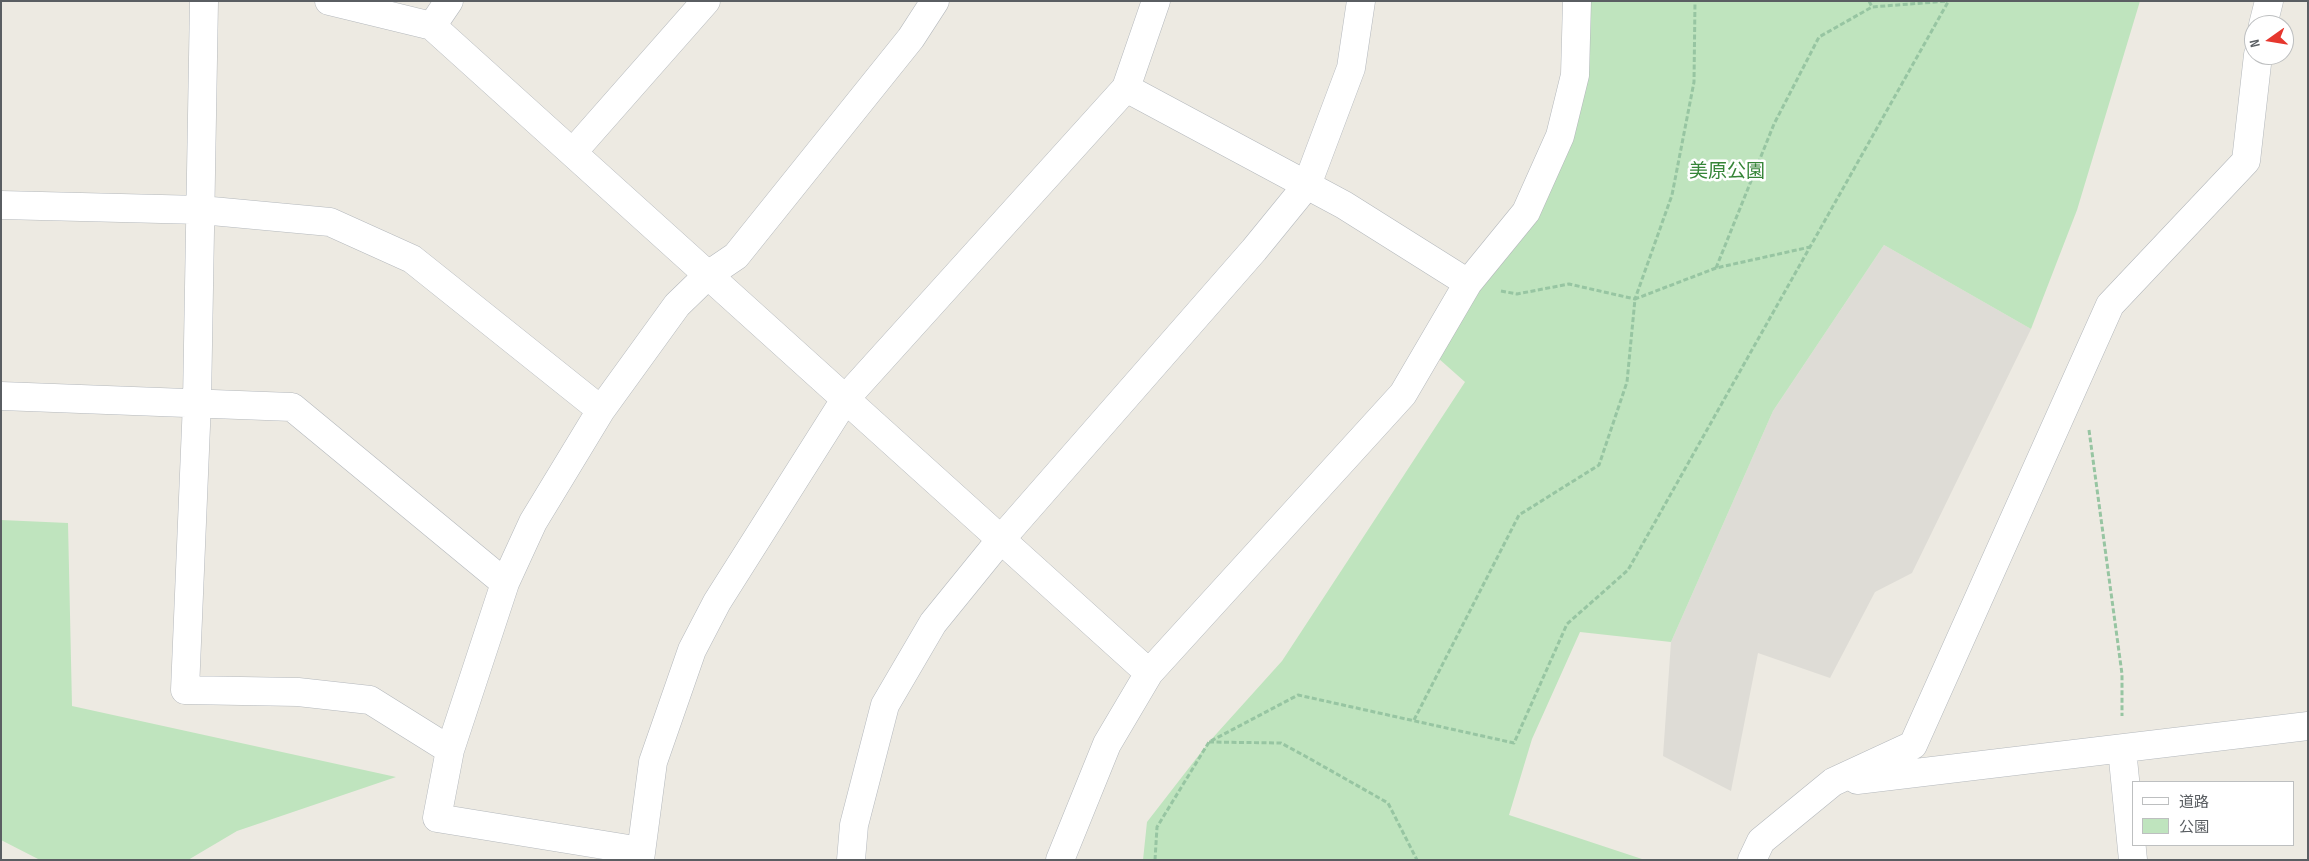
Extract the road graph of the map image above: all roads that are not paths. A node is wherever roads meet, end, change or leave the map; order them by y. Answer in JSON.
{"nodes":[{"id":1,"x":204,"y":1,"type":"edge"},
{"id":2,"x":329,"y":1,"type":"edge"},
{"id":3,"x":449,"y":1,"type":"edge"},
{"id":4,"x":706,"y":1,"type":"edge"},
{"id":5,"x":935,"y":1,"type":"edge"},
{"id":6,"x":1156,"y":1,"type":"edge"},
{"id":7,"x":1361,"y":1,"type":"edge"},
{"id":8,"x":1577,"y":1,"type":"edge"},
{"id":9,"x":2270,"y":1,"type":"edge"},
{"id":10,"x":2266,"y":15,"type":"edge"},
{"id":11,"x":432,"y":26,"type":"junction"},
{"id":12,"x":2257,"y":65,"type":"edge"},
{"id":13,"x":1126,"y":88,"type":"junction"},
{"id":14,"x":573,"y":152,"type":"junction"},
{"id":15,"x":1307,"y":185,"type":"junction"},
{"id":16,"x":1,"y":205,"type":"edge"},
{"id":17,"x":201,"y":210,"type":"junction"},
{"id":18,"x":708,"y":275,"type":"junction"},
{"id":19,"x":1468,"y":283,"type":"junction"},
{"id":20,"x":1,"y":396,"type":"edge"},
{"id":21,"x":846,"y":398,"type":"junction"},
{"id":22,"x":197,"y":402,"type":"junction"},
{"id":23,"x":601,"y":410,"type":"junction"},
{"id":24,"x":1002,"y":538,"type":"junction"},
{"id":25,"x":505,"y":583,"type":"junction"},
{"id":26,"x":1149,"y":673,"type":"junction"},
{"id":27,"x":2308,"y":726,"type":"edge"},
{"id":28,"x":2122,"y":749,"type":"junction"},
{"id":29,"x":450,"y":750,"type":"junction"},
{"id":30,"x":1833,"y":782,"type":"junction"},
{"id":31,"x":641,"y":856,"type":"edge"},
{"id":32,"x":851,"y":860,"type":"edge"},
{"id":33,"x":1060,"y":860,"type":"edge"},
{"id":34,"x":1752,"y":860,"type":"edge"},
{"id":35,"x":2133,"y":860,"type":"edge"}],
"edges":[{"from":1,"to":17,"type":"street"},
{"from":2,"to":11,"type":"street"},
{"from":3,"to":11,"type":"street"},
{"from":4,"to":14,"type":"street"},
{"from":5,"to":18,"type":"street"},
{"from":6,"to":13,"type":"street"},
{"from":7,"to":15,"type":"street"},
{"from":8,"to":19,"type":"street"},
{"from":9,"to":10,"type":"street"},
{"from":11,"to":14,"type":"street"},
{"from":12,"to":30,"type":"street"},
{"from":13,"to":15,"type":"street"},
{"from":13,"to":21,"type":"street"},
{"from":14,"to":18,"type":"street"},
{"from":15,"to":19,"type":"street"},
{"from":15,"to":24,"type":"street"},
{"from":16,"to":17,"type":"street"},
{"from":17,"to":22,"type":"street"},
{"from":17,"to":23,"type":"street"},
{"from":18,"to":21,"type":"street"},
{"from":18,"to":23,"type":"street"},
{"from":19,"to":26,"type":"street"},
{"from":20,"to":22,"type":"street"},
{"from":21,"to":24,"type":"street"},
{"from":21,"to":31,"type":"street"},
{"from":22,"to":25,"type":"street"},
{"from":22,"to":29,"type":"street"},
{"from":23,"to":25,"type":"street"},
{"from":24,"to":26,"type":"street"},
{"from":24,"to":32,"type":"street"},
{"from":25,"to":29,"type":"street"},
{"from":26,"to":33,"type":"street"},
{"from":27,"to":28,"type":"street"},
{"from":28,"to":30,"type":"street"},
{"from":28,"to":35,"type":"street"},
{"from":29,"to":31,"type":"street"},
{"from":30,"to":34,"type":"street"}]}
